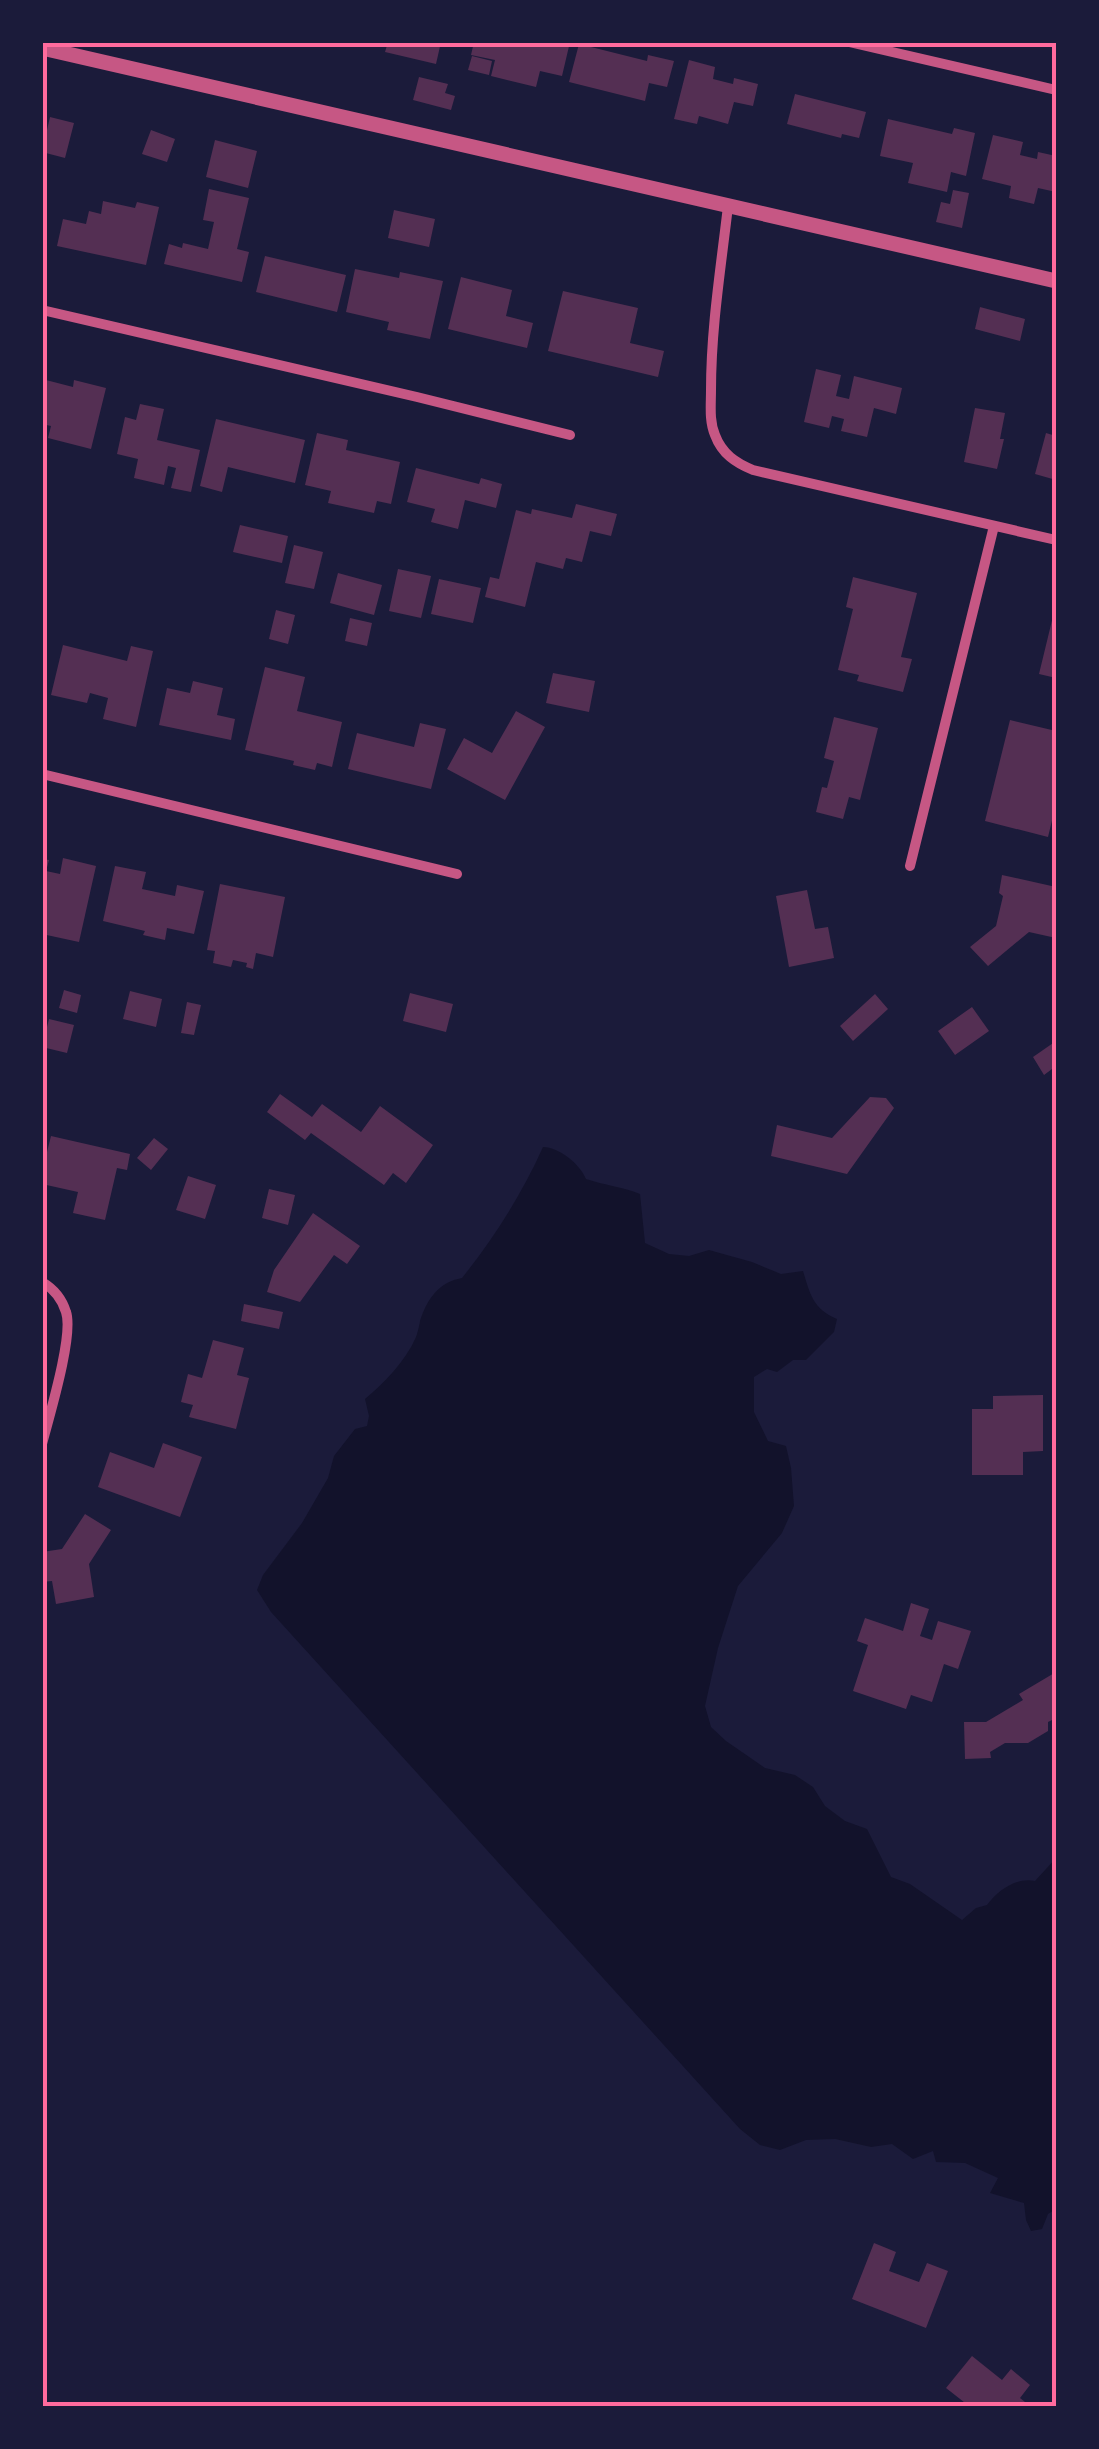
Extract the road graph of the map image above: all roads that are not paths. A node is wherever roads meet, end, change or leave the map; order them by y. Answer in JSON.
{"nodes":[{"id":1,"x":849,"y":42,"type":"edge"},
{"id":2,"x":42,"y":48,"type":"edge"},
{"id":3,"x":1056,"y":90,"type":"edge"},
{"id":4,"x":728,"y":206,"type":"junction"},
{"id":5,"x":1056,"y":282,"type":"edge"},
{"id":6,"x":42,"y":310,"type":"edge"},
{"id":7,"x":570,"y":435,"type":"dead end"},
{"id":8,"x":994,"y":526,"type":"junction"},
{"id":9,"x":1056,"y":540,"type":"edge"},
{"id":10,"x":42,"y":774,"type":"edge"},
{"id":11,"x":910,"y":866,"type":"dead end"},
{"id":12,"x":458,"y":874,"type":"dead end"},
{"id":13,"x":42,"y":1282,"type":"edge"},
{"id":14,"x":42,"y":1444,"type":"edge"}],
"edges":[{"from":1,"to":3,"type":"street"},
{"from":2,"to":4,"type":"street"},
{"from":4,"to":5,"type":"street"},
{"from":4,"to":8,"type":"street"},
{"from":6,"to":7,"type":"street"},
{"from":8,"to":9,"type":"street"},
{"from":8,"to":11,"type":"street"},
{"from":10,"to":12,"type":"street"},
{"from":13,"to":14,"type":"street"}]}
